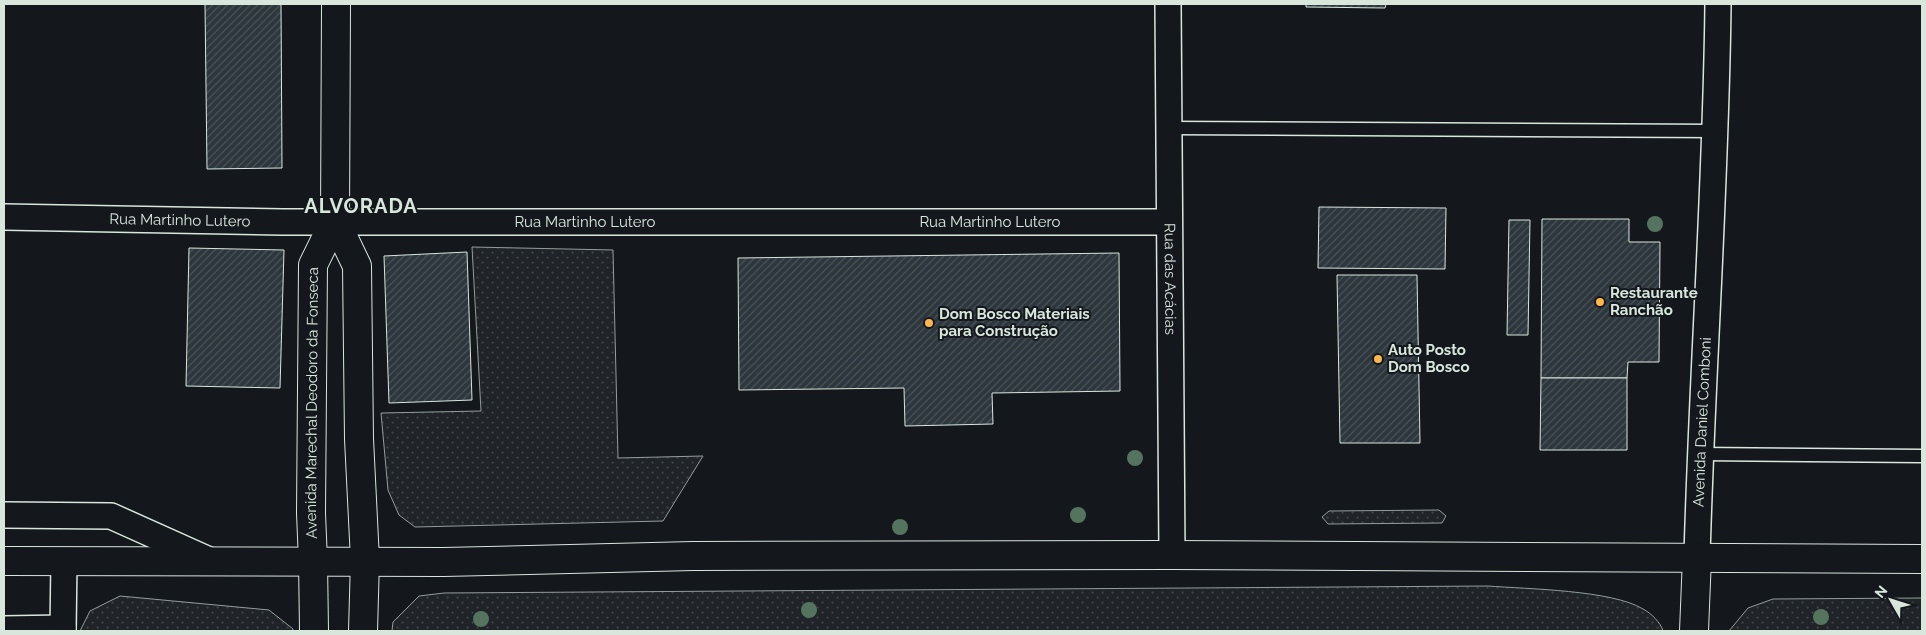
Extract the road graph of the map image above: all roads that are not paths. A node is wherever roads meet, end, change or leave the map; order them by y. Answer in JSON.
{"nodes":[{"id":1,"x":336,"y":4,"type":"edge"},
{"id":2,"x":1168,"y":4,"type":"edge"},
{"id":3,"x":1718,"y":4,"type":"edge"},
{"id":4,"x":1169,"y":128,"type":"junction"},
{"id":5,"x":1717,"y":131,"type":"junction"},
{"id":6,"x":4,"y":217,"type":"edge"},
{"id":7,"x":335,"y":220,"type":"junction"},
{"id":8,"x":1168,"y":222,"type":"junction"},
{"id":9,"x":1700,"y":454,"type":"junction"},
{"id":10,"x":1922,"y":456,"type":"edge"},
{"id":11,"x":4,"y":515,"type":"edge"},
{"id":12,"x":1172,"y":555,"type":"junction"},
{"id":13,"x":1697,"y":557,"type":"junction"},
{"id":14,"x":1922,"y":559,"type":"edge"},
{"id":15,"x":209,"y":560,"type":"junction"},
{"id":16,"x":365,"y":560,"type":"junction"},
{"id":17,"x":4,"y":561,"type":"edge"},
{"id":18,"x":64,"y":561,"type":"junction"},
{"id":19,"x":313,"y":561,"type":"junction"},
{"id":20,"x":4,"y":628,"type":"edge"},
{"id":21,"x":63,"y":630,"type":"edge"},
{"id":22,"x":314,"y":631,"type":"edge"},
{"id":23,"x":363,"y":631,"type":"edge"},
{"id":24,"x":1694,"y":631,"type":"edge"}],
"edges":[{"from":1,"to":7,"type":"main road","name":"Avenida Marechal Deodoro da Fonseca"},
{"from":2,"to":4,"type":"street","name":"Rua das Acácias"},
{"from":3,"to":5,"type":"street","name":"Avenida Daniel Comboni"},
{"from":4,"to":5,"type":"lane"},
{"from":4,"to":8,"type":"street","name":"Rua das Acácias"},
{"from":5,"to":9,"type":"street","name":"Avenida Daniel Comboni"},
{"from":6,"to":7,"type":"street","name":"Rua Martinho Lutero"},
{"from":7,"to":8,"type":"street","name":"Rua Martinho Lutero"},
{"from":7,"to":16,"type":"main road","name":"Avenida Marechal Deodoro da Fonseca"},
{"from":7,"to":19,"type":"main road","name":"Avenida Marechal Deodoro da Fonseca"},
{"from":8,"to":12,"type":"street","name":"Rua das Acácias"},
{"from":9,"to":10,"type":"lane"},
{"from":9,"to":13,"type":"street","name":"Avenida Daniel Comboni"},
{"from":11,"to":15,"type":"street"},
{"from":12,"to":13,"type":"main road"},
{"from":12,"to":16,"type":"main road"},
{"from":13,"to":14,"type":"main road"},
{"from":13,"to":24,"type":"main road","name":"Avenida Daniel Comboni"},
{"from":15,"to":18,"type":"main road"},
{"from":15,"to":19,"type":"main road"},
{"from":16,"to":19,"type":"main road"},
{"from":16,"to":23,"type":"main road","name":"Avenida Marechal Deodoro da Fonseca"},
{"from":17,"to":18,"type":"main road"},
{"from":18,"to":21,"type":"street"},
{"from":19,"to":22,"type":"main road","name":"Avenida Marechal Deodoro da Fonseca"},
{"from":20,"to":21,"type":"street"}]}
